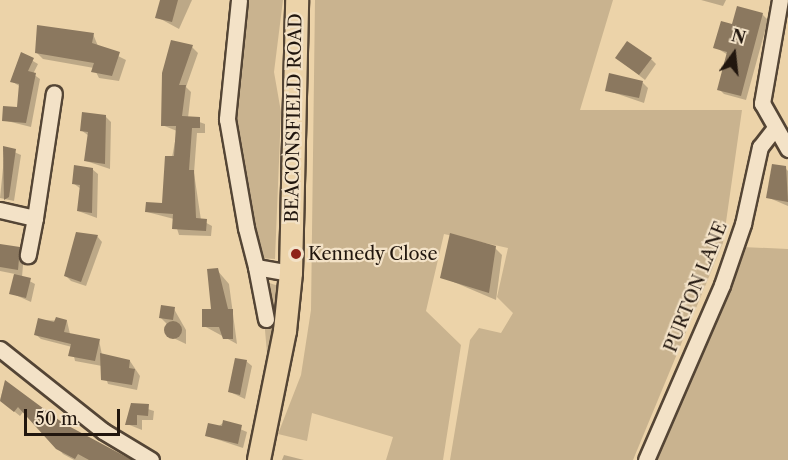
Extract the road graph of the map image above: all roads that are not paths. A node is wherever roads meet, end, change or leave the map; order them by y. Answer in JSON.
{"nodes":[{"id":1,"x":239,"y":0,"type":"edge"},
{"id":2,"x":297,"y":0,"type":"edge"},
{"id":3,"x":780,"y":0,"type":"edge"},
{"id":4,"x":54,"y":93,"type":"dead end"},
{"id":5,"x":775,"y":128,"type":"junction"},
{"id":6,"x":788,"y":149,"type":"edge"},
{"id":7,"x":0,"y":210,"type":"edge"},
{"id":8,"x":34,"y":218,"type":"junction"},
{"id":9,"x":28,"y":255,"type":"dead end"},
{"id":10,"x":256,"y":267,"type":"junction"},
{"id":11,"x":291,"y":273,"type":"junction"},
{"id":12,"x":266,"y":319,"type":"dead end"},
{"id":13,"x":0,"y":349,"type":"edge"},
{"id":14,"x":150,"y":460,"type":"edge"},
{"id":15,"x":259,"y":460,"type":"edge"},
{"id":16,"x":646,"y":460,"type":"edge"}],
"edges":[{"from":1,"to":10,"type":"street"},
{"from":2,"to":11,"type":"main road","name":"BEACONSFIELD ROAD"},
{"from":3,"to":5,"type":"street"},
{"from":4,"to":8,"type":"street"},
{"from":5,"to":6,"type":"street"},
{"from":5,"to":16,"type":"street","name":"PURTON LANE"},
{"from":7,"to":8,"type":"street"},
{"from":8,"to":9,"type":"street"},
{"from":10,"to":11,"type":"street"},
{"from":10,"to":12,"type":"street"},
{"from":11,"to":15,"type":"main road","name":"BEACONSFIELD ROAD"},
{"from":13,"to":14,"type":"street"}]}
